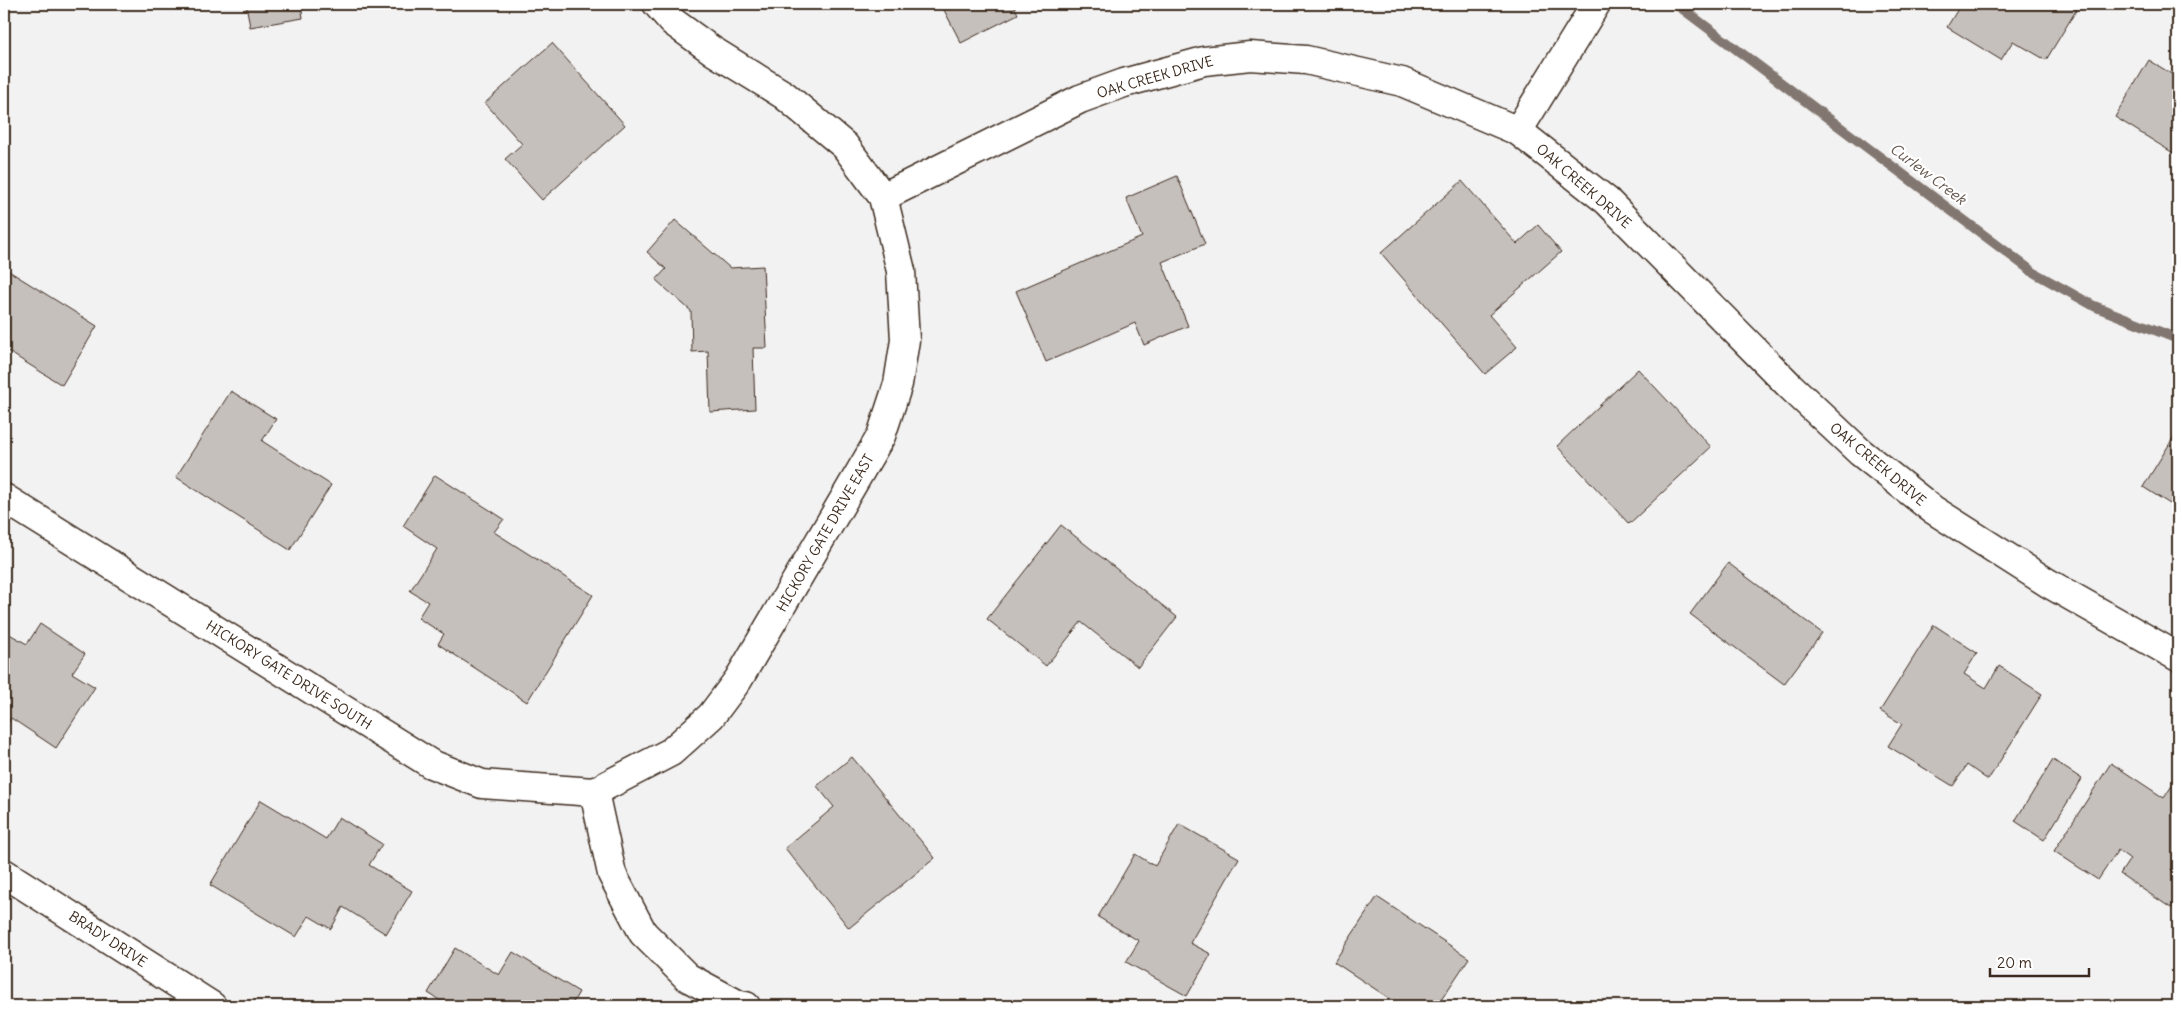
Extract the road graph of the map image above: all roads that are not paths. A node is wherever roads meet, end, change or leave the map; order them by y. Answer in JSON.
{"nodes":[{"id":1,"x":657,"y":4,"type":"edge"},
{"id":2,"x":1596,"y":4,"type":"edge"},
{"id":3,"x":1518,"y":131,"type":"junction"},
{"id":4,"x":884,"y":197,"type":"junction"},
{"id":5,"x":4,"y":498,"type":"edge"},
{"id":6,"x":2178,"y":657,"type":"edge"},
{"id":7,"x":594,"y":792,"type":"junction"},
{"id":8,"x":4,"y":873,"type":"edge"},
{"id":9,"x":212,"y":1006,"type":"edge"},
{"id":10,"x":746,"y":1006,"type":"edge"}],
"edges":[{"from":1,"to":4,"type":"street"},
{"from":2,"to":3,"type":"street"},
{"from":3,"to":4,"type":"street","name":"OAK CREEK DRIVE"},
{"from":3,"to":6,"type":"street","name":"OAK CREEK DRIVE"},
{"from":4,"to":7,"type":"street","name":"HICKORY GATE DRIVE EAST"},
{"from":5,"to":7,"type":"street","name":"HICKORY GATE DRIVE SOUTH"},
{"from":7,"to":10,"type":"street"},
{"from":8,"to":9,"type":"street","name":"BRADY DRIVE"}]}
